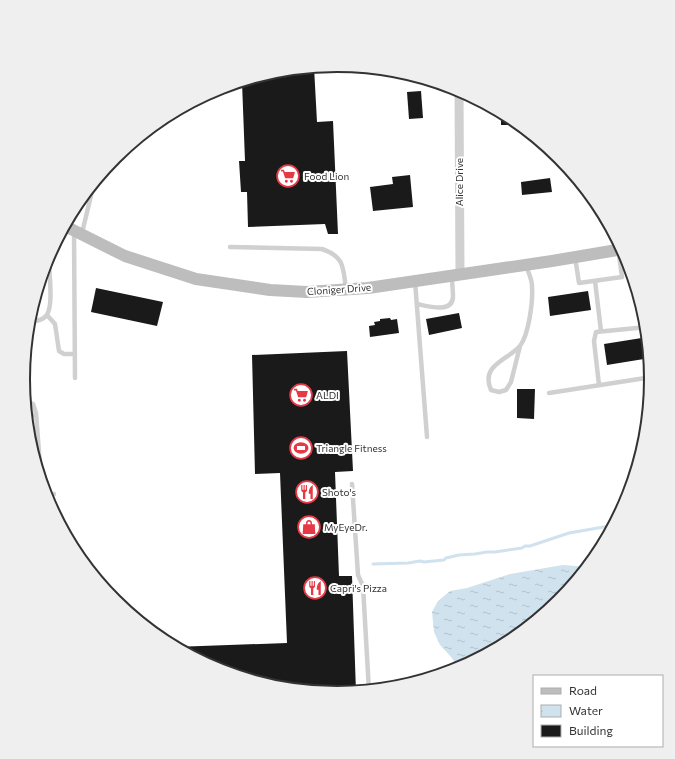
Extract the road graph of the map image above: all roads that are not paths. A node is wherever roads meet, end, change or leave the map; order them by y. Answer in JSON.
{"nodes":[{"id":1,"x":459,"y":97,"type":"edge"},
{"id":2,"x":87,"y":202,"type":"edge"},
{"id":3,"x":73,"y":230,"type":"edge"},
{"id":4,"x":230,"y":247,"type":"dead end"},
{"id":5,"x":615,"y":247,"type":"edge"},
{"id":6,"x":575,"y":257,"type":"junction"},
{"id":7,"x":621,"y":260,"type":"edge"},
{"id":8,"x":526,"y":265,"type":"junction"},
{"id":9,"x":49,"y":272,"type":"edge"},
{"id":10,"x":456,"y":276,"type":"junction"},
{"id":11,"x":415,"y":281,"type":"junction"},
{"id":12,"x":595,"y":281,"type":"junction"},
{"id":13,"x":346,"y":290,"type":"junction"},
{"id":14,"x":417,"y":304,"type":"junction"},
{"id":15,"x":47,"y":315,"type":"junction"},
{"id":16,"x":36,"y":321,"type":"edge"},
{"id":17,"x":640,"y":328,"type":"edge"},
{"id":18,"x":601,"y":331,"type":"junction"},
{"id":19,"x":520,"y":346,"type":"junction"},
{"id":20,"x":75,"y":354,"type":"junction"},
{"id":21,"x":75,"y":378,"type":"dead end"},
{"id":22,"x":645,"y":378,"type":"edge"},
{"id":23,"x":599,"y":385,"type":"junction"},
{"id":24,"x":550,"y":393,"type":"dead end"},
{"id":25,"x":31,"y":403,"type":"edge"},
{"id":26,"x":33,"y":415,"type":"edge"},
{"id":27,"x":36,"y":415,"type":"junction"},
{"id":28,"x":427,"y":437,"type":"dead end"},
{"id":29,"x":39,"y":454,"type":"edge"},
{"id":30,"x":352,"y":484,"type":"dead end"},
{"id":31,"x":369,"y":685,"type":"edge"}],
"edges":[{"from":1,"to":10,"type":"street","name":"Alice Drive"},
{"from":2,"to":3,"type":"lane"},
{"from":3,"to":13,"type":"main road","name":"Cloniger Drive"},
{"from":3,"to":20,"type":"lane"},
{"from":4,"to":13,"type":"lane"},
{"from":5,"to":6,"type":"main road","name":"Cloniger Drive"},
{"from":6,"to":8,"type":"main road","name":"Cloniger Drive"},
{"from":6,"to":12,"type":"lane"},
{"from":7,"to":12,"type":"lane"},
{"from":8,"to":10,"type":"main road","name":"Cloniger Drive"},
{"from":8,"to":19,"type":"lane"},
{"from":9,"to":15,"type":"lane"},
{"from":10,"to":11,"type":"main road","name":"Cloniger Drive"},
{"from":10,"to":14,"type":"lane"},
{"from":11,"to":13,"type":"main road","name":"Cloniger Drive"},
{"from":11,"to":14,"type":"lane"},
{"from":12,"to":18,"type":"lane"},
{"from":14,"to":28,"type":"lane"},
{"from":15,"to":16,"type":"lane"},
{"from":15,"to":20,"type":"lane"},
{"from":17,"to":18,"type":"lane"},
{"from":18,"to":23,"type":"lane"},
{"from":19,"to":19,"type":"lane"},
{"from":20,"to":21,"type":"lane"},
{"from":22,"to":23,"type":"lane"},
{"from":23,"to":24,"type":"lane"},
{"from":25,"to":27,"type":"lane"},
{"from":26,"to":27,"type":"lane"},
{"from":27,"to":29,"type":"lane"},
{"from":30,"to":31,"type":"lane"}]}
